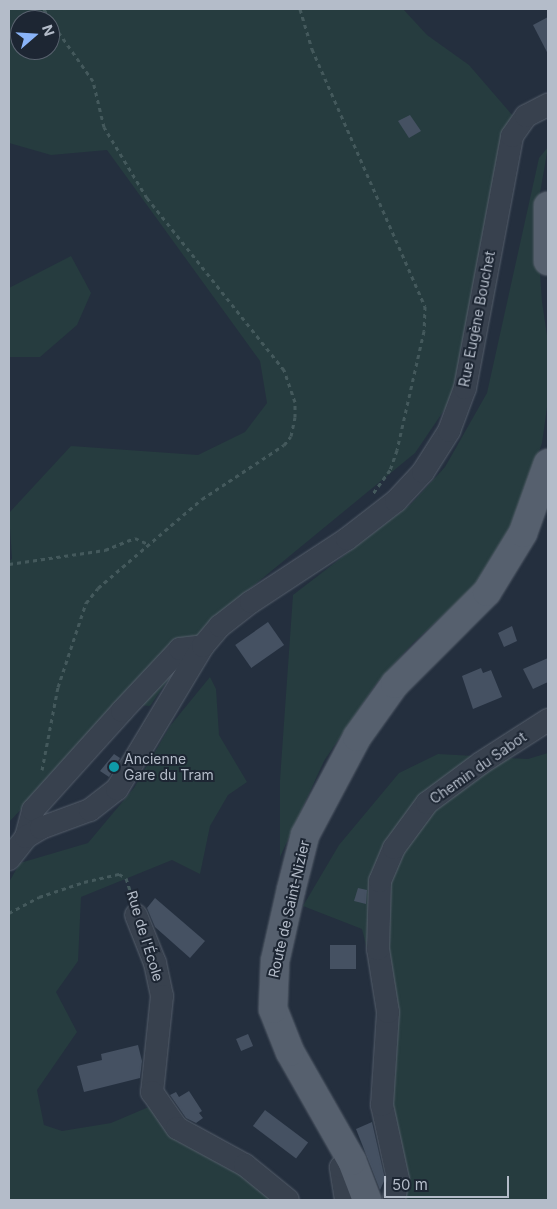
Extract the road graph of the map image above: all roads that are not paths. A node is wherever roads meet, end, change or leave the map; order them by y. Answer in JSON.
{"nodes":[{"id":1,"x":548,"y":105,"type":"edge"},
{"id":2,"x":548,"y":206,"type":"edge"},
{"id":3,"x":548,"y":261,"type":"edge"},
{"id":4,"x":548,"y":463,"type":"edge"},
{"id":5,"x":203,"y":646,"type":"junction"},
{"id":6,"x":548,"y":720,"type":"edge"},
{"id":7,"x":26,"y":838,"type":"junction"},
{"id":8,"x":9,"y":859,"type":"edge"},
{"id":9,"x":136,"y":915,"type":"road end"},
{"id":10,"x":352,"y":1161,"type":"junction"},
{"id":11,"x":288,"y":1200,"type":"edge"},
{"id":12,"x":346,"y":1200,"type":"edge"},
{"id":13,"x":367,"y":1200,"type":"edge"},
{"id":14,"x":394,"y":1200,"type":"edge"}],
"edges":[{"from":1,"to":5,"type":"street","name":"Rue Eugène Bouchet"},
{"from":2,"to":3,"type":"main road"},
{"from":4,"to":10,"type":"main road","name":"Route de Saint-Nizier"},
{"from":5,"to":7,"type":"street"},
{"from":5,"to":7,"type":"street","name":"Rue Eugène Bouchet"},
{"from":6,"to":14,"type":"street","name":"Chemin du Sabot"},
{"from":7,"to":8,"type":"street"},
{"from":9,"to":11,"type":"street","name":"Rue de l'École"},
{"from":10,"to":12,"type":"street"},
{"from":10,"to":13,"type":"main road","name":"Route de Saint-Nizier"}]}
